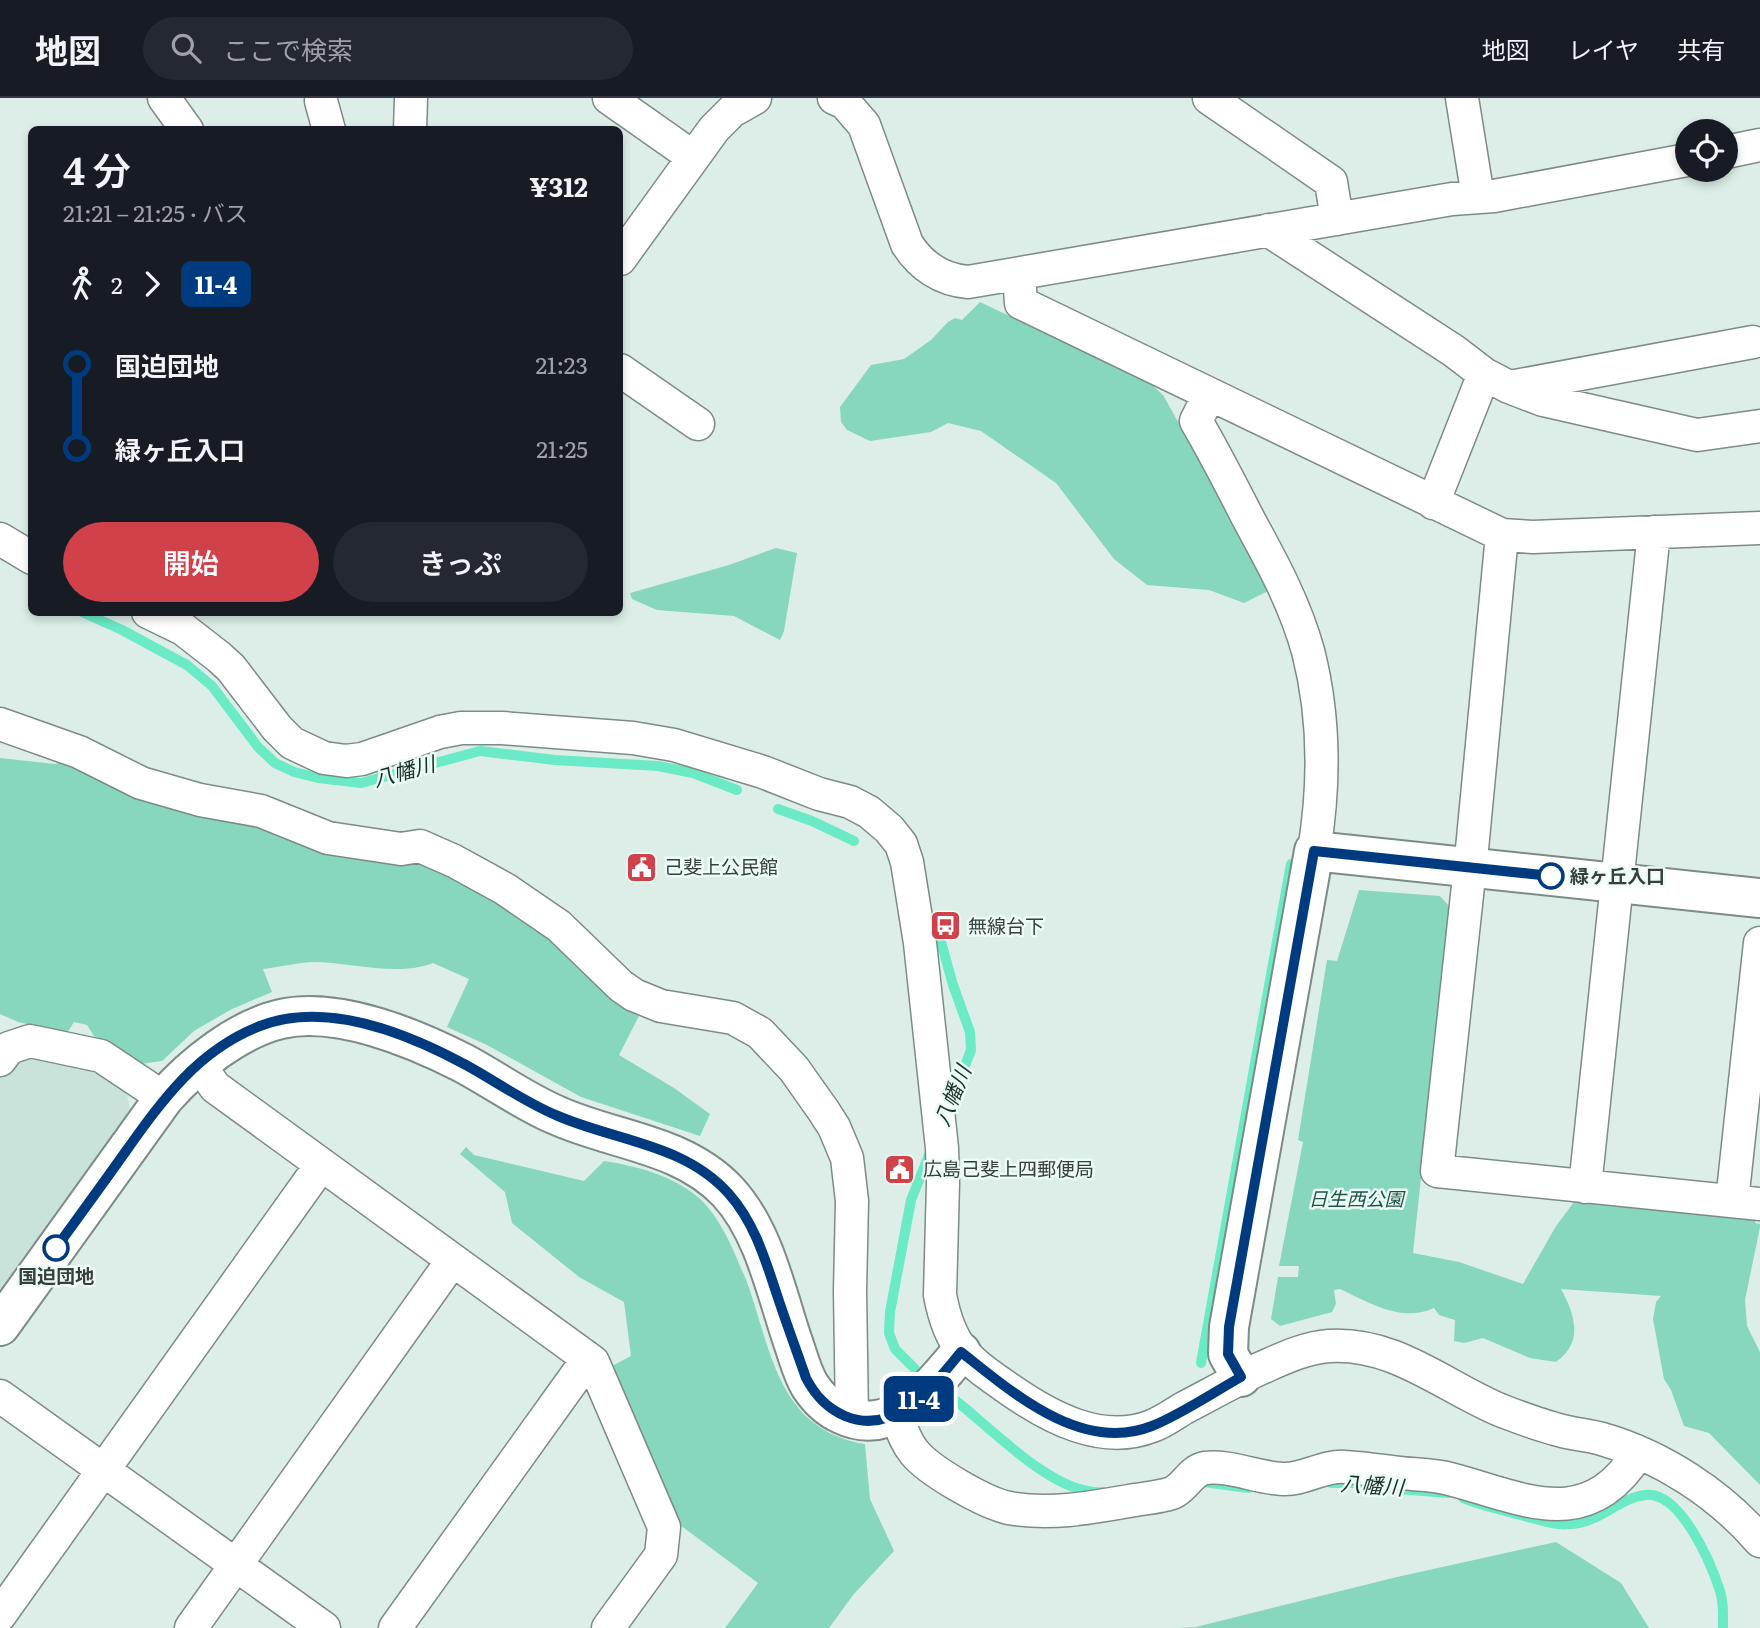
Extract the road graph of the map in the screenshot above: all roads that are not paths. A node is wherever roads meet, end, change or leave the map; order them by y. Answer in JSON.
{"nodes":[{"id":1,"x":164,"y":98,"type":"edge"},
{"id":2,"x":411,"y":98,"type":"edge"},
{"id":3,"x":609,"y":98,"type":"edge"},
{"id":4,"x":754,"y":98,"type":"edge"},
{"id":5,"x":834,"y":98,"type":"edge"},
{"id":6,"x":1209,"y":98,"type":"edge"},
{"id":7,"x":1462,"y":98,"type":"edge"},
{"id":8,"x":184,"y":126,"type":"edge"},
{"id":9,"x":411,"y":126,"type":"edge"},
{"id":10,"x":1760,"y":145,"type":"edge"},
{"id":11,"x":1738,"y":150,"type":"edge"},
{"id":12,"x":693,"y":157,"type":"junction"},
{"id":13,"x":1675,"y":162,"type":"edge"},
{"id":14,"x":1478,"y":197,"type":"junction"},
{"id":15,"x":1337,"y":219,"type":"junction"},
{"id":16,"x":1268,"y":230,"type":"junction"},
{"id":17,"x":623,"y":256,"type":"edge"},
{"id":18,"x":1019,"y":275,"type":"junction"},
{"id":19,"x":1753,"y":342,"type":"dead end"},
{"id":20,"x":623,"y":372,"type":"edge"},
{"id":21,"x":1496,"y":381,"type":"junction"},
{"id":22,"x":1209,"y":395,"type":"junction"},
{"id":23,"x":698,"y":424,"type":"dead end"},
{"id":24,"x":1760,"y":426,"type":"edge"},
{"id":25,"x":1433,"y":503,"type":"junction"},
{"id":26,"x":1760,"y":528,"type":"edge"},
{"id":27,"x":1654,"y":532,"type":"junction"},
{"id":28,"x":1502,"y":535,"type":"junction"},
{"id":29,"x":0,"y":539,"type":"edge"},
{"id":30,"x":28,"y":556,"type":"edge"},
{"id":31,"x":156,"y":616,"type":"edge"},
{"id":32,"x":0,"y":724,"type":"edge"},
{"id":33,"x":1314,"y":851,"type":"junction"},
{"id":34,"x":1469,"y":867,"type":"junction"},
{"id":35,"x":1618,"y":883,"type":"junction"},
{"id":36,"x":1760,"y":898,"type":"edge"},
{"id":37,"x":1760,"y":943,"type":"edge"},
{"id":38,"x":0,"y":1060,"type":"edge"},
{"id":39,"x":198,"y":1063,"type":"junction"},
{"id":40,"x":164,"y":1098,"type":"junction"},
{"id":41,"x":321,"y":1165,"type":"junction"},
{"id":42,"x":1585,"y":1187,"type":"junction"},
{"id":43,"x":1746,"y":1203,"type":"edge"},
{"id":44,"x":452,"y":1261,"type":"junction"},
{"id":45,"x":0,"y":1326,"type":"edge"},
{"id":46,"x":961,"y":1352,"type":"junction"},
{"id":47,"x":589,"y":1359,"type":"junction"},
{"id":48,"x":1241,"y":1377,"type":"junction"},
{"id":49,"x":0,"y":1396,"type":"edge"},
{"id":50,"x":896,"y":1415,"type":"junction"},
{"id":51,"x":852,"y":1419,"type":"junction"},
{"id":52,"x":1638,"y":1453,"type":"junction"},
{"id":53,"x":105,"y":1470,"type":"junction"},
{"id":54,"x":1760,"y":1541,"type":"edge"},
{"id":55,"x":236,"y":1565,"type":"junction"},
{"id":56,"x":0,"y":1615,"type":"edge"},
{"id":57,"x":191,"y":1628,"type":"edge"},
{"id":58,"x":324,"y":1628,"type":"edge"},
{"id":59,"x":395,"y":1628,"type":"edge"},
{"id":60,"x":608,"y":1628,"type":"edge"}],
"edges":[{"from":1,"to":8,"type":"street"},
{"from":2,"to":9,"type":"street"},
{"from":3,"to":12,"type":"street"},
{"from":4,"to":12,"type":"street"},
{"from":5,"to":18,"type":"street"},
{"from":6,"to":15,"type":"street"},
{"from":7,"to":14,"type":"street"},
{"from":10,"to":11,"type":"street"},
{"from":12,"to":17,"type":"street"},
{"from":13,"to":14,"type":"street"},
{"from":14,"to":15,"type":"street"},
{"from":15,"to":16,"type":"street"},
{"from":16,"to":18,"type":"street"},
{"from":16,"to":21,"type":"street"},
{"from":18,"to":22,"type":"street"},
{"from":19,"to":21,"type":"street"},
{"from":20,"to":23,"type":"street"},
{"from":21,"to":24,"type":"street"},
{"from":21,"to":25,"type":"street"},
{"from":22,"to":25,"type":"street"},
{"from":22,"to":33,"type":"street"},
{"from":25,"to":28,"type":"street"},
{"from":26,"to":27,"type":"street"},
{"from":27,"to":28,"type":"street"},
{"from":27,"to":35,"type":"street"},
{"from":28,"to":34,"type":"street"},
{"from":29,"to":30,"type":"street"},
{"from":31,"to":46,"type":"street"},
{"from":32,"to":51,"type":"street"},
{"from":33,"to":34,"type":"street"},
{"from":33,"to":48,"type":"street"},
{"from":34,"to":35,"type":"street"},
{"from":34,"to":42,"type":"street"},
{"from":35,"to":36,"type":"street"},
{"from":35,"to":42,"type":"street"},
{"from":37,"to":43,"type":"street"},
{"from":38,"to":40,"type":"street"},
{"from":39,"to":40,"type":"street"},
{"from":39,"to":41,"type":"street"},
{"from":39,"to":51,"type":"street"},
{"from":40,"to":45,"type":"street"},
{"from":41,"to":44,"type":"street"},
{"from":41,"to":53,"type":"street"},
{"from":42,"to":43,"type":"street"},
{"from":44,"to":47,"type":"street"},
{"from":44,"to":55,"type":"street"},
{"from":46,"to":48,"type":"street"},
{"from":46,"to":50,"type":"street"},
{"from":47,"to":59,"type":"street"},
{"from":47,"to":60,"type":"street"},
{"from":48,"to":52,"type":"street"},
{"from":49,"to":53,"type":"street"},
{"from":50,"to":51,"type":"street"},
{"from":50,"to":52,"type":"street"},
{"from":52,"to":54,"type":"street"},
{"from":53,"to":55,"type":"street"},
{"from":53,"to":56,"type":"street"},
{"from":55,"to":57,"type":"street"},
{"from":55,"to":58,"type":"street"}]}
